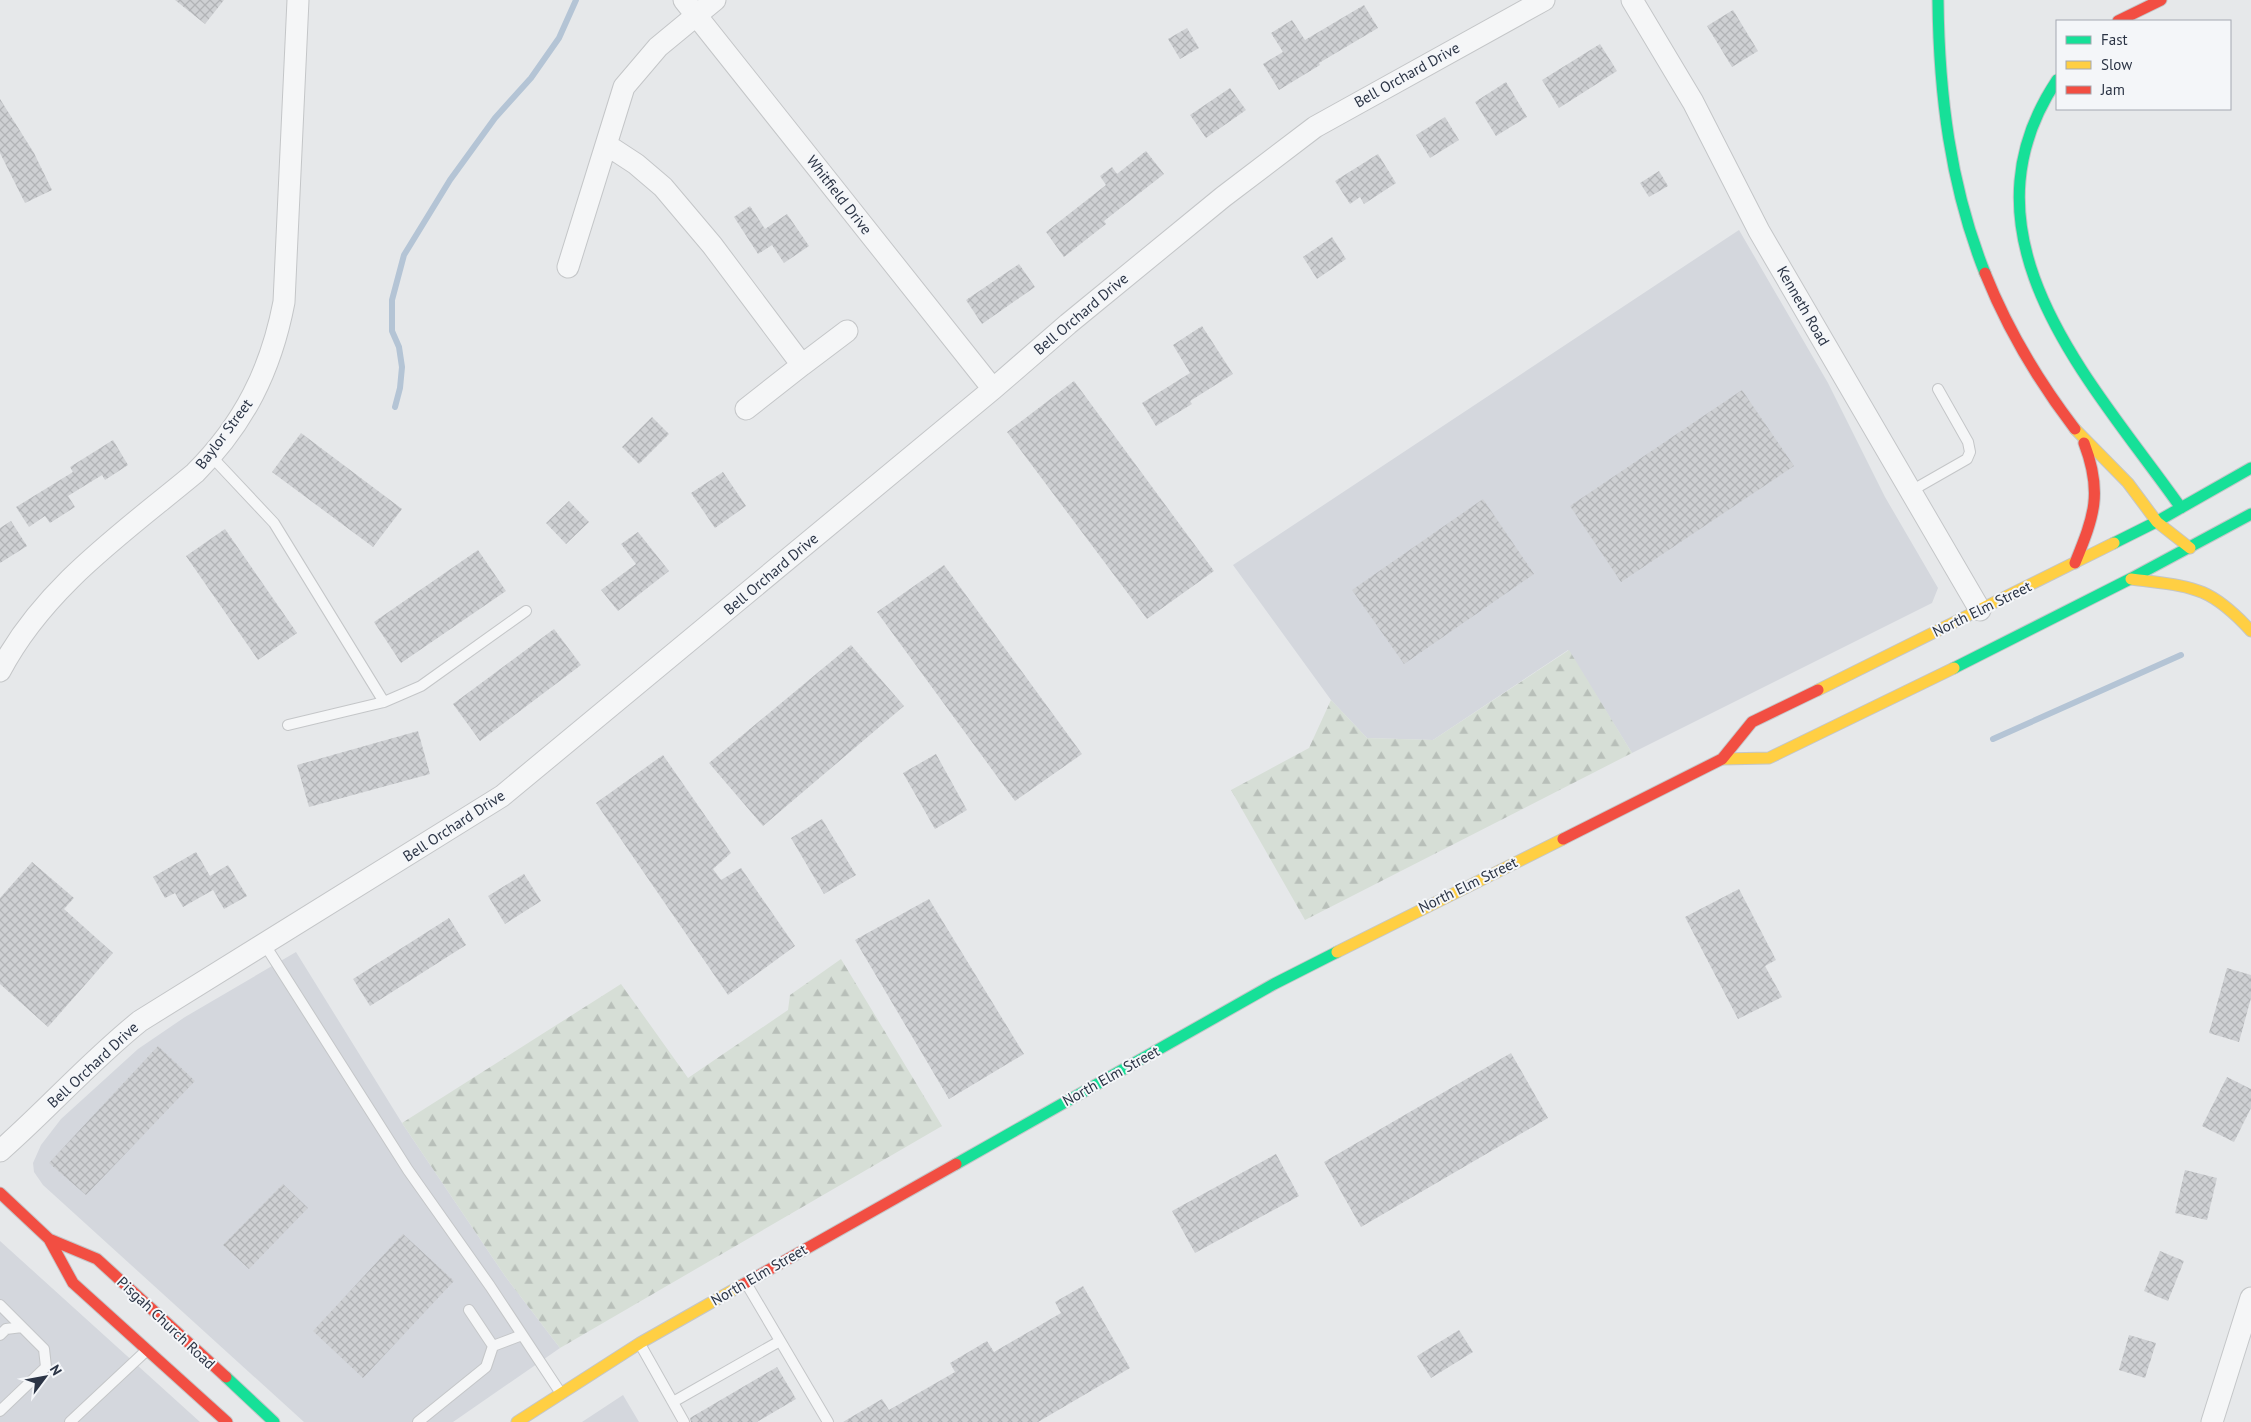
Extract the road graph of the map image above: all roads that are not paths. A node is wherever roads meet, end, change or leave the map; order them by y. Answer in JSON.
{"nodes":[{"id":1,"x":298,"y":0,"type":"edge"},
{"id":2,"x":715,"y":0,"type":"edge"},
{"id":3,"x":1544,"y":0,"type":"edge"},
{"id":4,"x":1632,"y":0,"type":"edge"},
{"id":5,"x":1938,"y":0,"type":"edge"},
{"id":6,"x":2161,"y":0,"type":"edge"},
{"id":7,"x":690,"y":7,"type":"edge"},
{"id":8,"x":2120,"y":20,"type":"edge"},
{"id":9,"x":2056,"y":82,"type":"edge"},
{"id":10,"x":607,"y":145,"type":"junction"},
{"id":11,"x":568,"y":267,"type":"dead end"},
{"id":12,"x":847,"y":331,"type":"dead end"},
{"id":13,"x":802,"y":365,"type":"junction"},
{"id":14,"x":993,"y":389,"type":"junction"},
{"id":15,"x":1938,"y":389,"type":"dead end"},
{"id":16,"x":746,"y":409,"type":"dead end"},
{"id":17,"x":2080,"y":435,"type":"junction"},
{"id":18,"x":211,"y":456,"type":"junction"},
{"id":19,"x":2251,"y":468,"type":"edge"},
{"id":20,"x":1911,"y":491,"type":"junction"},
{"id":21,"x":2181,"y":508,"type":"junction"},
{"id":22,"x":2251,"y":514,"type":"edge"},
{"id":23,"x":2156,"y":522,"type":"junction"},
{"id":24,"x":2190,"y":548,"type":"junction"},
{"id":25,"x":2075,"y":563,"type":"junction"},
{"id":26,"x":2131,"y":579,"type":"junction"},
{"id":27,"x":1980,"y":610,"type":"junction"},
{"id":28,"x":526,"y":611,"type":"dead end"},
{"id":29,"x":2251,"y":631,"type":"edge"},
{"id":30,"x":0,"y":672,"type":"edge"},
{"id":31,"x":384,"y":702,"type":"junction"},
{"id":32,"x":288,"y":725,"type":"dead end"},
{"id":33,"x":1722,"y":759,"type":"junction"},
{"id":34,"x":266,"y":944,"type":"junction"},
{"id":35,"x":0,"y":1151,"type":"edge"},
{"id":36,"x":0,"y":1193,"type":"edge"},
{"id":37,"x":50,"y":1239,"type":"junction"},
{"id":38,"x":746,"y":1283,"type":"junction"},
{"id":39,"x":2251,"y":1298,"type":"edge"},
{"id":40,"x":0,"y":1305,"type":"edge"},
{"id":41,"x":469,"y":1310,"type":"dead end"},
{"id":42,"x":22,"y":1327,"type":"junction"},
{"id":43,"x":0,"y":1335,"type":"edge"},
{"id":44,"x":522,"y":1335,"type":"junction"},
{"id":45,"x":780,"y":1342,"type":"junction"},
{"id":46,"x":640,"y":1343,"type":"junction"},
{"id":47,"x":493,"y":1346,"type":"junction"},
{"id":48,"x":148,"y":1350,"type":"junction"},
{"id":49,"x":560,"y":1392,"type":"junction"},
{"id":50,"x":673,"y":1402,"type":"junction"},
{"id":51,"x":0,"y":1411,"type":"edge"},
{"id":52,"x":70,"y":1422,"type":"edge"},
{"id":53,"x":226,"y":1422,"type":"edge"},
{"id":54,"x":274,"y":1422,"type":"edge"},
{"id":55,"x":418,"y":1422,"type":"edge"},
{"id":56,"x":517,"y":1422,"type":"edge"},
{"id":57,"x":684,"y":1422,"type":"edge"},
{"id":58,"x":828,"y":1422,"type":"edge"},
{"id":59,"x":2212,"y":1422,"type":"edge"}],
"edges":[{"from":1,"to":18,"type":"street","name":"Baylor Street"},
{"from":2,"to":7,"type":"street"},
{"from":3,"to":14,"type":"street","name":"Bell Orchard Drive"},
{"from":4,"to":20,"type":"street","name":"Kenneth Road"},
{"from":5,"to":17,"type":"main road"},
{"from":6,"to":8,"type":"main road"},
{"from":7,"to":10,"type":"street"},
{"from":7,"to":14,"type":"street","name":"Whitfield Drive"},
{"from":9,"to":21,"type":"main road"},
{"from":10,"to":11,"type":"street"},
{"from":10,"to":13,"type":"street"},
{"from":12,"to":13,"type":"street"},
{"from":13,"to":16,"type":"street"},
{"from":14,"to":34,"type":"street","name":"Bell Orchard Drive"},
{"from":15,"to":20,"type":"lane"},
{"from":17,"to":23,"type":"main road"},
{"from":17,"to":25,"type":"main road"},
{"from":18,"to":30,"type":"street","name":"Baylor Street"},
{"from":18,"to":31,"type":"lane"},
{"from":19,"to":21,"type":"main road","name":"North Elm Street"},
{"from":20,"to":27,"type":"street","name":"Kenneth Road"},
{"from":21,"to":23,"type":"main road","name":"North Elm Street"},
{"from":22,"to":24,"type":"main road","name":"North Elm Street"},
{"from":23,"to":24,"type":"main road"},
{"from":23,"to":25,"type":"main road","name":"North Elm Street"},
{"from":24,"to":26,"type":"main road","name":"North Elm Street"},
{"from":25,"to":27,"type":"main road","name":"North Elm Street"},
{"from":26,"to":29,"type":"main road"},
{"from":26,"to":33,"type":"main road","name":"North Elm Street"},
{"from":27,"to":33,"type":"main road","name":"North Elm Street"},
{"from":28,"to":31,"type":"lane"},
{"from":31,"to":32,"type":"lane"},
{"from":33,"to":38,"type":"main road","name":"North Elm Street"},
{"from":34,"to":35,"type":"street","name":"Bell Orchard Drive"},
{"from":34,"to":44,"type":"lane"},
{"from":36,"to":37,"type":"main road","name":"Pisgah Church Road"},
{"from":37,"to":48,"type":"main road","name":"Pisgah Church Road"},
{"from":37,"to":54,"type":"main road","name":"Pisgah Church Road"},
{"from":38,"to":45,"type":"lane"},
{"from":38,"to":46,"type":"main road","name":"North Elm Street"},
{"from":39,"to":59,"type":"street"},
{"from":40,"to":42,"type":"lane"},
{"from":41,"to":47,"type":"lane"},
{"from":42,"to":43,"type":"lane"},
{"from":42,"to":51,"type":"lane"},
{"from":44,"to":47,"type":"lane"},
{"from":44,"to":49,"type":"lane"},
{"from":45,"to":50,"type":"lane"},
{"from":45,"to":58,"type":"lane"},
{"from":46,"to":49,"type":"main road","name":"North Elm Street"},
{"from":46,"to":50,"type":"lane"},
{"from":47,"to":55,"type":"lane"},
{"from":48,"to":52,"type":"lane"},
{"from":48,"to":53,"type":"main road","name":"Pisgah Church Road"},
{"from":49,"to":56,"type":"main road","name":"North Elm Street"},
{"from":50,"to":57,"type":"lane"}]}
